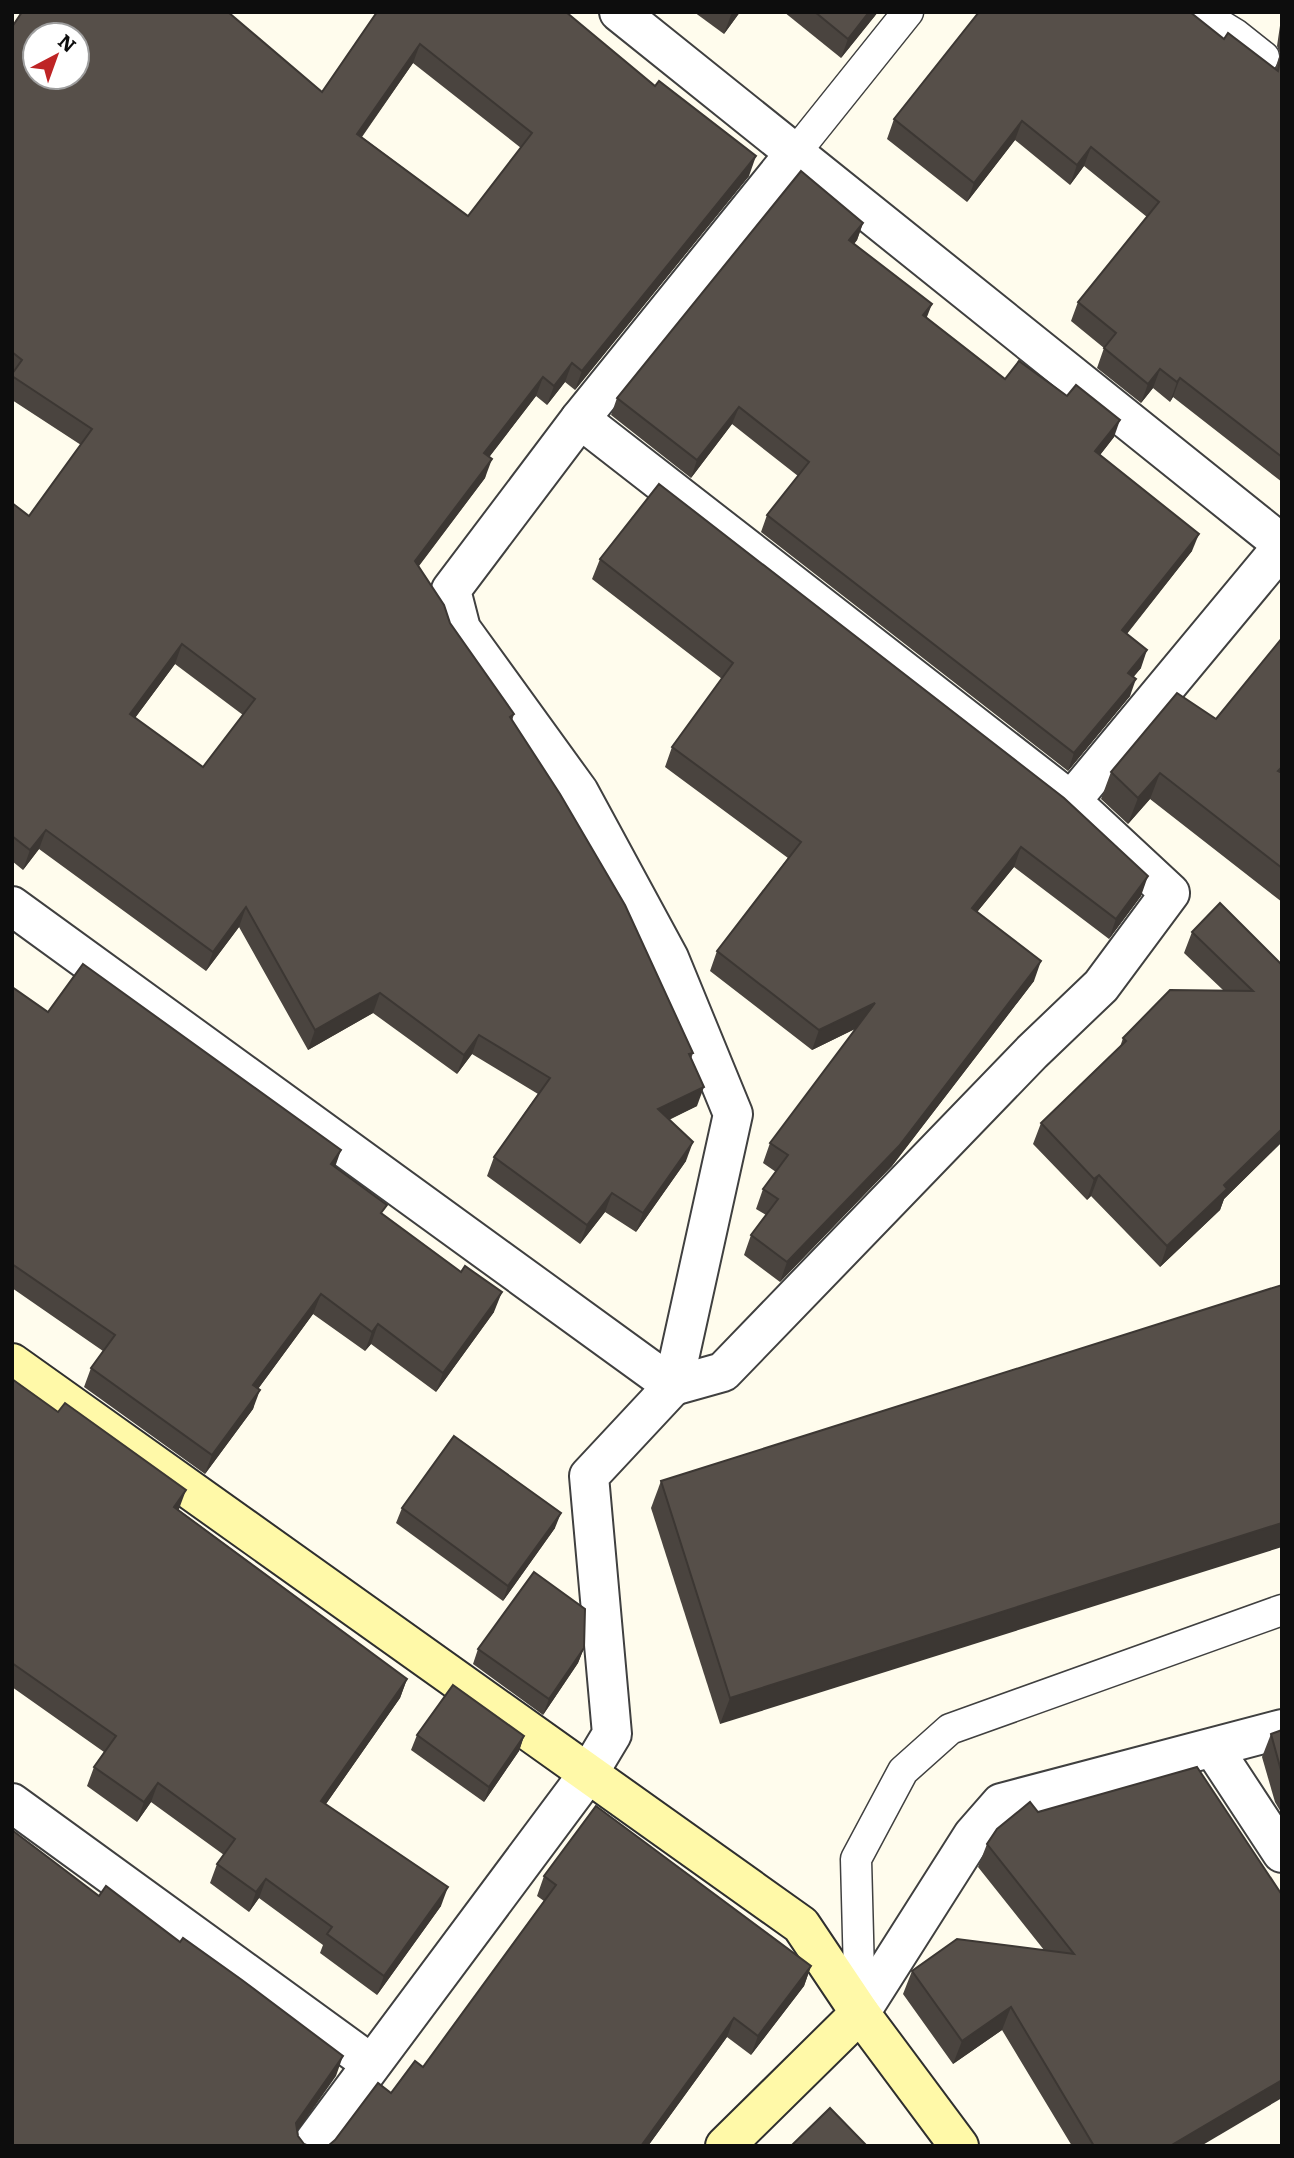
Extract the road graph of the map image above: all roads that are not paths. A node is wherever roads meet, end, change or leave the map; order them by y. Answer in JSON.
{"nodes":[{"id":1,"x":619,"y":12,"type":"edge"},
{"id":2,"x":908,"y":12,"type":"edge"},
{"id":3,"x":1199,"y":12,"type":"edge"},
{"id":4,"x":1264,"y":57,"type":"edge"},
{"id":5,"x":795,"y":153,"type":"junction"},
{"id":6,"x":580,"y":419,"type":"junction"},
{"id":7,"x":1282,"y":545,"type":"edge"},
{"id":8,"x":1071,"y":801,"type":"junction"},
{"id":9,"x":12,"y":906,"type":"edge"},
{"id":10,"x":12,"y":1363,"type":"edge"},
{"id":11,"x":673,"y":1386,"type":"junction"},
{"id":12,"x":1282,"y":1610,"type":"edge"},
{"id":13,"x":1282,"y":1729,"type":"edge"},
{"id":14,"x":1213,"y":1748,"type":"junction"},
{"id":15,"x":588,"y":1774,"type":"junction"},
{"id":16,"x":12,"y":1803,"type":"edge"},
{"id":17,"x":1282,"y":1853,"type":"edge"},
{"id":18,"x":860,"y":2013,"type":"junction"},
{"id":19,"x":369,"y":2063,"type":"junction"},
{"id":20,"x":311,"y":2146,"type":"edge"},
{"id":21,"x":725,"y":2146,"type":"edge"},
{"id":22,"x":959,"y":2146,"type":"edge"}],
"edges":[{"from":1,"to":5,"type":"street"},
{"from":2,"to":5,"type":"lane"},
{"from":3,"to":4,"type":"lane"},
{"from":5,"to":6,"type":"street"},
{"from":5,"to":7,"type":"street"},
{"from":6,"to":8,"type":"street"},
{"from":6,"to":11,"type":"street"},
{"from":7,"to":8,"type":"street"},
{"from":8,"to":11,"type":"street"},
{"from":9,"to":11,"type":"street"},
{"from":10,"to":15,"type":"street"},
{"from":11,"to":15,"type":"street"},
{"from":12,"to":18,"type":"lane"},
{"from":13,"to":14,"type":"street"},
{"from":14,"to":17,"type":"street"},
{"from":14,"to":18,"type":"street"},
{"from":15,"to":18,"type":"street"},
{"from":15,"to":19,"type":"street"},
{"from":16,"to":19,"type":"street"},
{"from":18,"to":21,"type":"street"},
{"from":18,"to":22,"type":"street"},
{"from":19,"to":20,"type":"street"}]}
